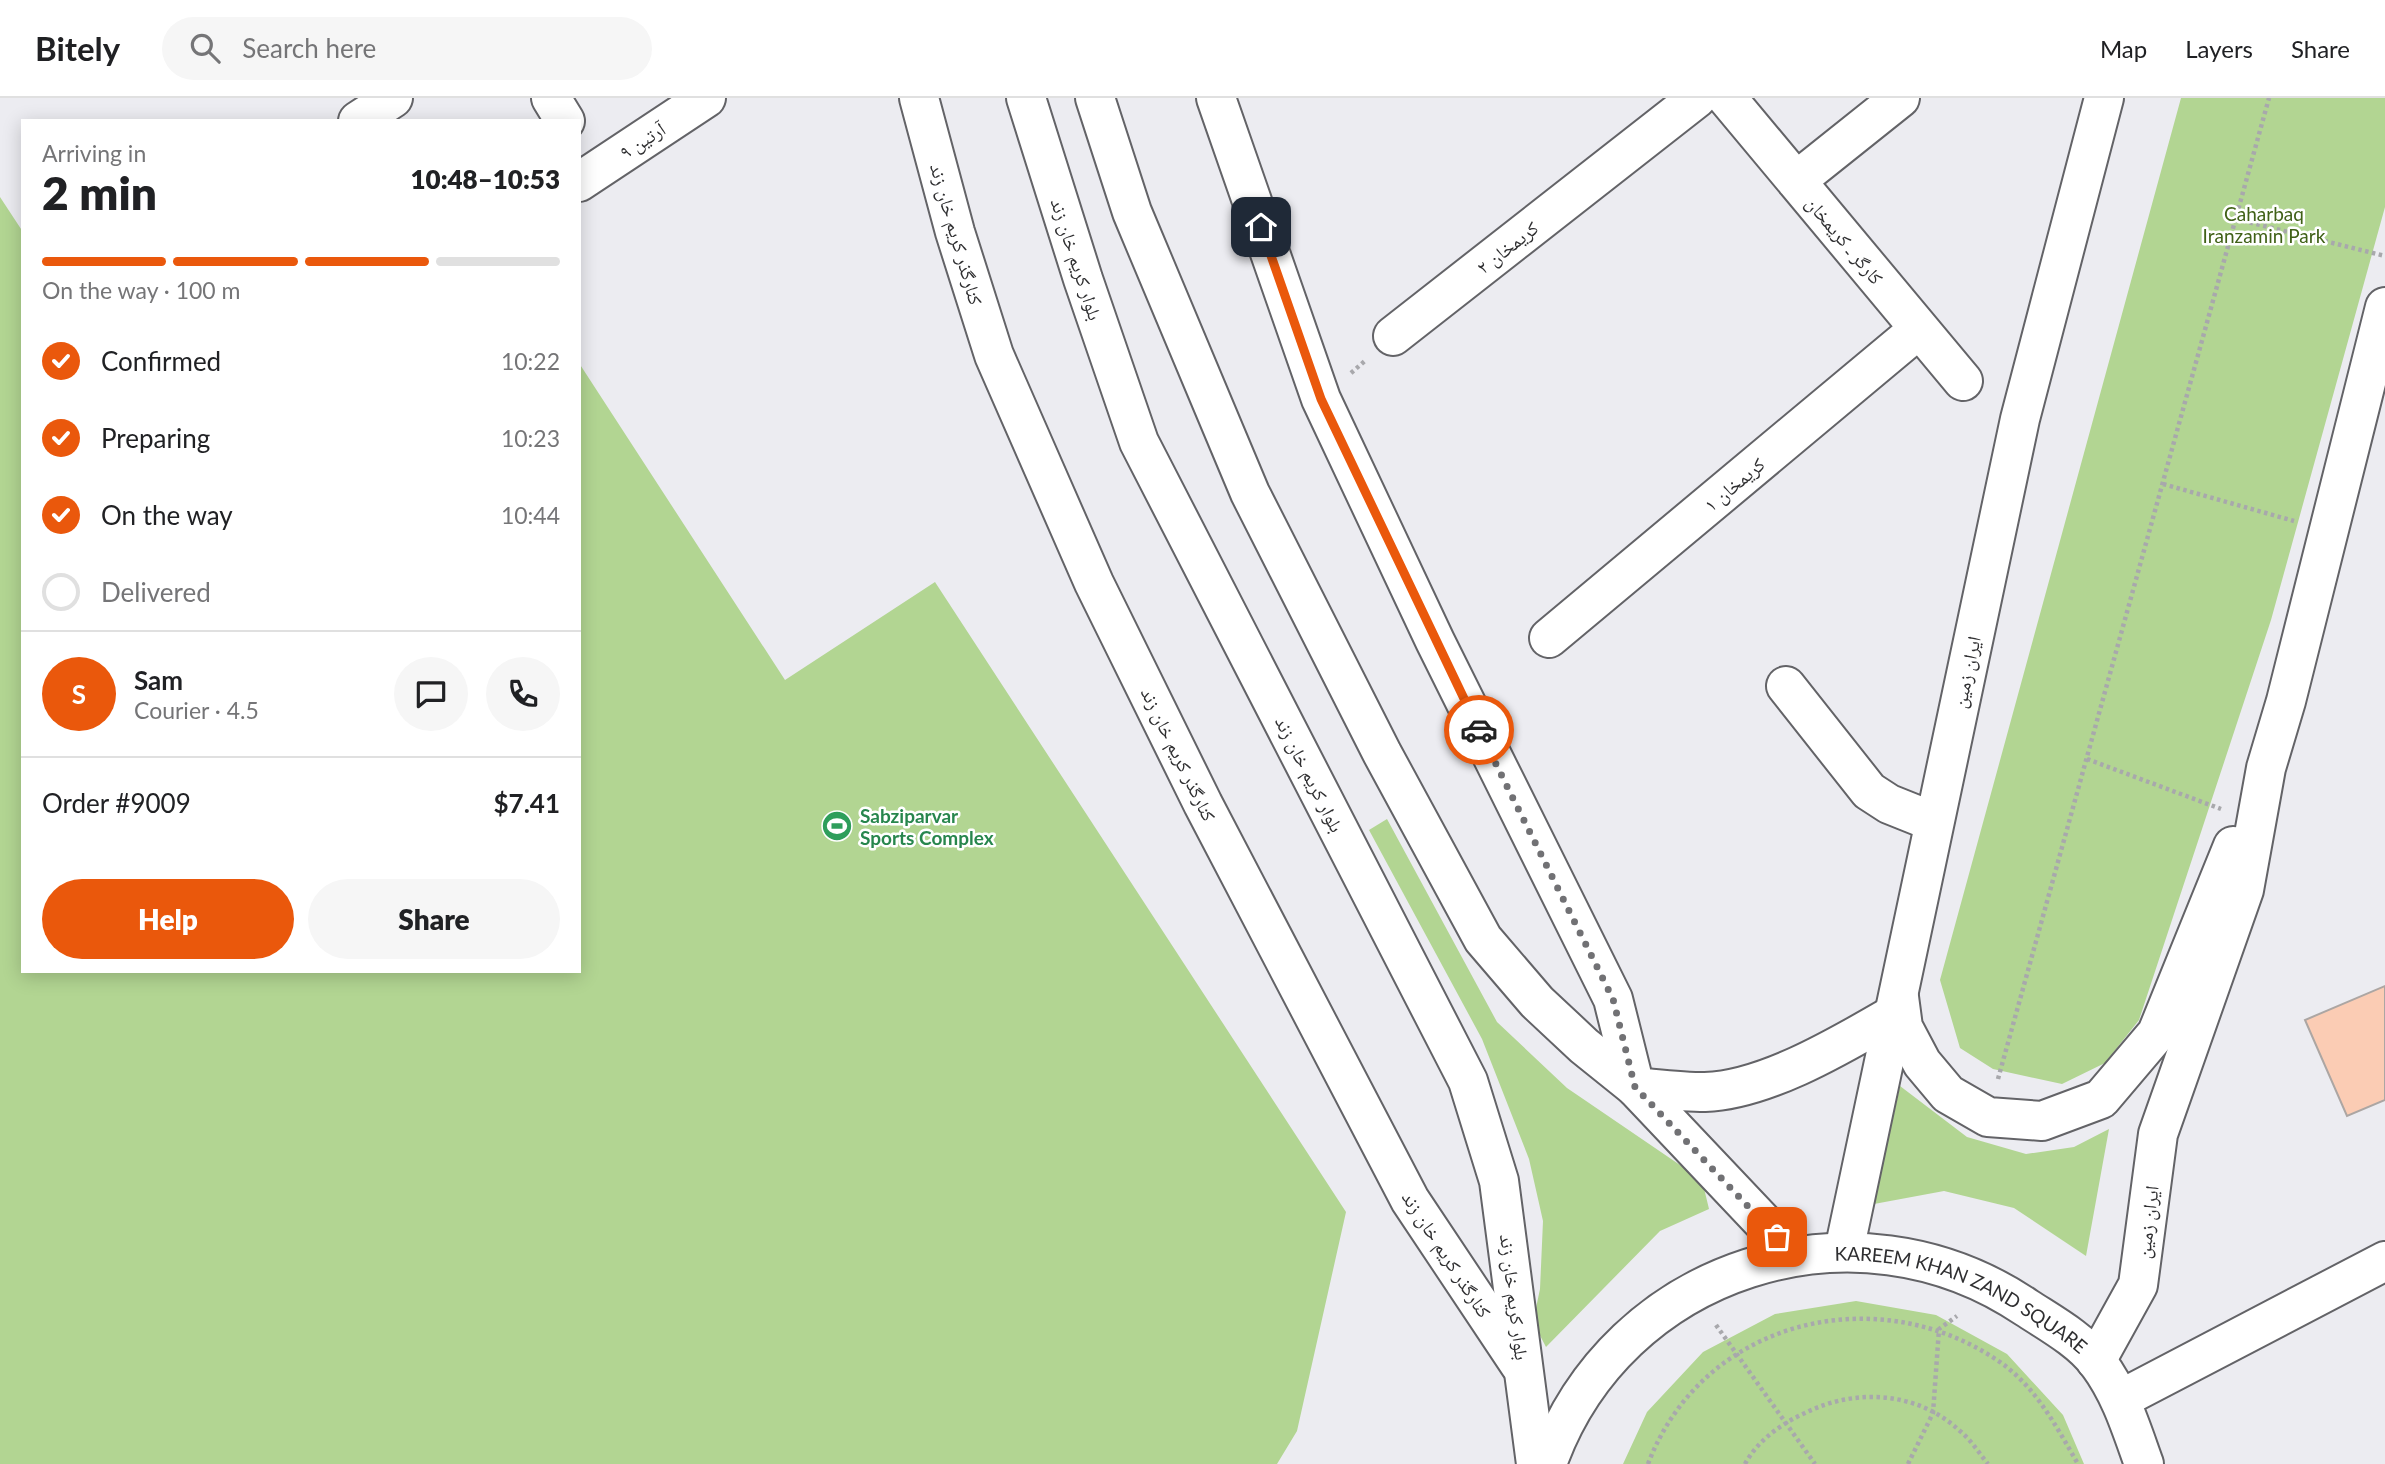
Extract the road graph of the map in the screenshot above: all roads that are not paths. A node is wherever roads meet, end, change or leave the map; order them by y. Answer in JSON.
{"nodes":[{"id":1,"x":393,"y":98,"type":"edge"},
{"id":2,"x":551,"y":98,"type":"edge"},
{"id":3,"x":706,"y":98,"type":"edge"},
{"id":4,"x":919,"y":98,"type":"edge"},
{"id":5,"x":1026,"y":98,"type":"edge"},
{"id":6,"x":1095,"y":98,"type":"edge"},
{"id":7,"x":1216,"y":98,"type":"edge"},
{"id":8,"x":1697,"y":98,"type":"edge"},
{"id":9,"x":1727,"y":98,"type":"edge"},
{"id":10,"x":1900,"y":98,"type":"edge"},
{"id":11,"x":2104,"y":98,"type":"edge"},
{"id":12,"x":361,"y":119,"type":"edge"},
{"id":13,"x":564,"y":119,"type":"edge"},
{"id":14,"x":585,"y":165,"type":"edge"},
{"id":15,"x":1796,"y":181,"type":"junction"},
{"id":16,"x":2385,"y":307,"type":"edge"},
{"id":17,"x":1919,"y":329,"type":"junction"},
{"id":18,"x":1393,"y":336,"type":"road end"},
{"id":19,"x":1963,"y":381,"type":"dead end"},
{"id":20,"x":1549,"y":638,"type":"dead end"},
{"id":21,"x":1786,"y":686,"type":"dead end"},
{"id":22,"x":2266,"y":768,"type":"junction"},
{"id":23,"x":1934,"y":822,"type":"junction"},
{"id":24,"x":1896,"y":1003,"type":"junction"},
{"id":25,"x":1635,"y":1087,"type":"junction"},
{"id":26,"x":1844,"y":1251,"type":"junction"},
{"id":27,"x":1795,"y":1256,"type":"junction"},
{"id":28,"x":2385,"y":1261,"type":"edge"},
{"id":29,"x":2096,"y":1361,"type":"junction"},
{"id":30,"x":1524,"y":1371,"type":"junction"},
{"id":31,"x":2121,"y":1399,"type":"junction"},
{"id":32,"x":1536,"y":1464,"type":"edge"},
{"id":33,"x":1547,"y":1464,"type":"edge"},
{"id":34,"x":2144,"y":1464,"type":"edge"}],
"edges":[{"from":1,"to":12,"type":"main road"},
{"from":2,"to":13,"type":"main road"},
{"from":3,"to":14,"type":"main road","name":"آرتین ۹"},
{"from":4,"to":30,"type":"main road","name":"کنارگذر کریم خان زند"},
{"from":5,"to":30,"type":"main road","name":"بلوار کریم خان زند"},
{"from":6,"to":25,"type":"main road"},
{"from":7,"to":25,"type":"main road"},
{"from":8,"to":18,"type":"main road","name":"کریمخان ۲"},
{"from":9,"to":15,"type":"main road","name":"کارگر ـ کریمخان"},
{"from":10,"to":15,"type":"main road"},
{"from":11,"to":23,"type":"main road","name":"ایران زمین"},
{"from":15,"to":17,"type":"main road","name":"کارگر ـ کریمخان"},
{"from":16,"to":22,"type":"main road","name":"ایران زمین"},
{"from":17,"to":19,"type":"main road","name":"کارگر ـ کریمخان"},
{"from":17,"to":20,"type":"main road","name":"کریمخان ۱"},
{"from":21,"to":23,"type":"main road"},
{"from":22,"to":24,"type":"main road"},
{"from":22,"to":29,"type":"main road","name":"ایران زمین"},
{"from":23,"to":24,"type":"main road","name":"ایران زمین"},
{"from":24,"to":25,"type":"main road"},
{"from":24,"to":26,"type":"main road","name":"ایران زمین"},
{"from":25,"to":27,"type":"main road"},
{"from":26,"to":27,"type":"main road","name":"KAREEM KHAN ZAND SQUARE"},
{"from":26,"to":29,"type":"main road","name":"KAREEM KHAN ZAND SQUARE"},
{"from":27,"to":33,"type":"main road","name":"KAREEM KHAN ZAND SQUARE"},
{"from":28,"to":31,"type":"main road"},
{"from":29,"to":31,"type":"main road","name":"KAREEM KHAN ZAND SQUARE"},
{"from":30,"to":32,"type":"main road","name":"بلوار کریم خان زند"},
{"from":31,"to":34,"type":"main road","name":"KAREEM KHAN ZAND SQUARE"}]}
